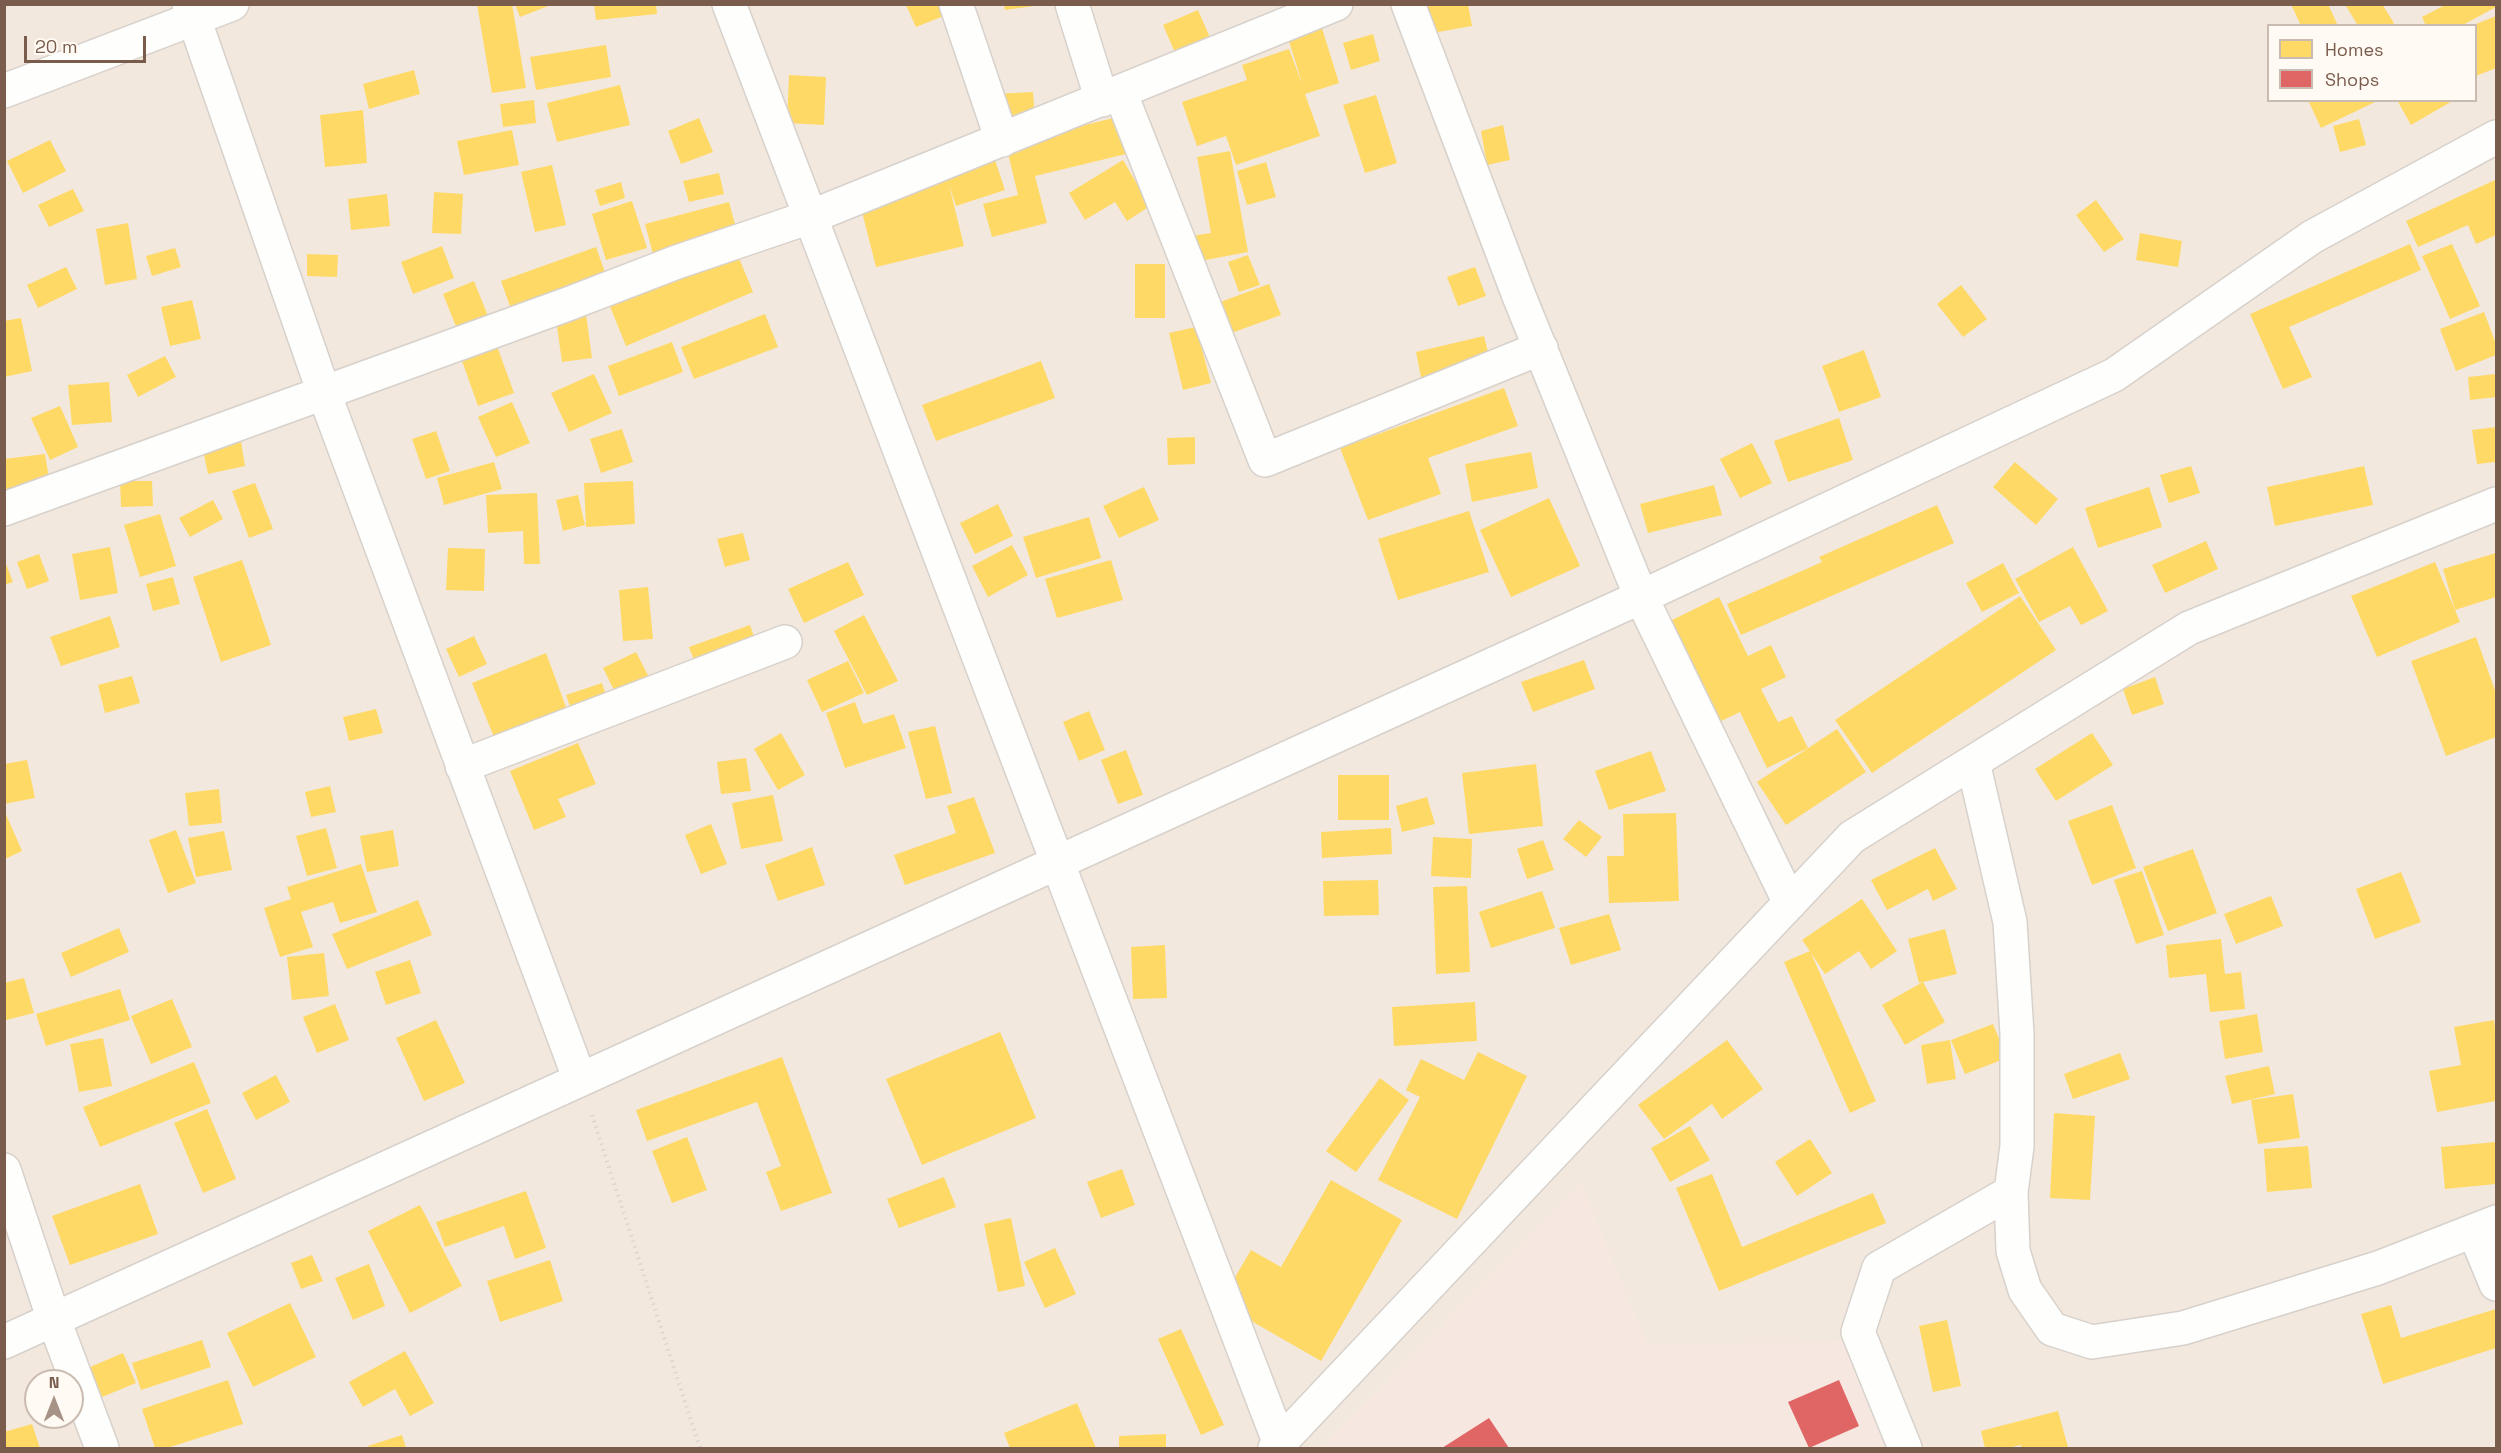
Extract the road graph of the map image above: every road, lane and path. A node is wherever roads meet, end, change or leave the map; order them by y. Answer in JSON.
{"nodes":[{"id":1,"x":232,"y":4,"type":"edge"},
{"id":2,"x":729,"y":4,"type":"edge"},
{"id":3,"x":956,"y":4,"type":"edge"},
{"id":4,"x":1072,"y":4,"type":"edge"},
{"id":5,"x":1336,"y":4,"type":"edge"},
{"id":6,"x":1408,"y":4,"type":"edge"},
{"id":7,"x":192,"y":12,"type":"edge"},
{"id":8,"x":4,"y":91,"type":"edge"},
{"id":9,"x":1111,"y":96,"type":"junction"},
{"id":10,"x":2496,"y":137,"type":"edge"},
{"id":11,"x":1002,"y":140,"type":"junction"},
{"id":12,"x":810,"y":217,"type":"junction"},
{"id":13,"x":1541,"y":348,"type":"junction"},
{"id":14,"x":324,"y":393,"type":"junction"},
{"id":15,"x":2496,"y":504,"type":"edge"},
{"id":16,"x":4,"y":509,"type":"edge"},
{"id":17,"x":1641,"y":597,"type":"junction"},
{"id":18,"x":785,"y":642,"type":"dead end"},
{"id":19,"x":1973,"y":762,"type":"junction"},
{"id":20,"x":462,"y":766,"type":"junction"},
{"id":21,"x":1058,"y":864,"type":"junction"},
{"id":22,"x":1790,"y":903,"type":"junction"},
{"id":23,"x":580,"y":1080,"type":"junction"},
{"id":24,"x":4,"y":1170,"type":"edge"},
{"id":25,"x":2011,"y":1192,"type":"junction"},
{"id":26,"x":2485,"y":1227,"type":"edge"},
{"id":27,"x":2496,"y":1284,"type":"edge"},
{"id":28,"x":54,"y":1320,"type":"junction"},
{"id":29,"x":4,"y":1342,"type":"edge"},
{"id":30,"x":1278,"y":1446,"type":"edge"},
{"id":31,"x":102,"y":1449,"type":"edge"},
{"id":32,"x":700,"y":1449,"type":"edge"},
{"id":33,"x":1905,"y":1449,"type":"edge"}],
"edges":[{"from":1,"to":7,"type":"street"},
{"from":2,"to":12,"type":"street"},
{"from":3,"to":11,"type":"street"},
{"from":4,"to":9,"type":"street"},
{"from":5,"to":9,"type":"street"},
{"from":6,"to":13,"type":"street"},
{"from":7,"to":8,"type":"street"},
{"from":7,"to":14,"type":"street"},
{"from":9,"to":11,"type":"street"},
{"from":9,"to":13,"type":"street"},
{"from":10,"to":17,"type":"street"},
{"from":11,"to":12,"type":"street"},
{"from":12,"to":14,"type":"street"},
{"from":12,"to":21,"type":"street"},
{"from":13,"to":17,"type":"street"},
{"from":14,"to":16,"type":"street"},
{"from":14,"to":20,"type":"street"},
{"from":15,"to":19,"type":"street"},
{"from":17,"to":21,"type":"street"},
{"from":17,"to":22,"type":"street"},
{"from":18,"to":20,"type":"street"},
{"from":19,"to":22,"type":"street"},
{"from":19,"to":25,"type":"street"},
{"from":20,"to":23,"type":"street"},
{"from":21,"to":23,"type":"street"},
{"from":21,"to":30,"type":"street"},
{"from":22,"to":30,"type":"street"},
{"from":23,"to":28,"type":"street"},
{"from":23,"to":32,"type":"path"},
{"from":24,"to":28,"type":"street"},
{"from":25,"to":26,"type":"street"},
{"from":25,"to":33,"type":"street"},
{"from":26,"to":27,"type":"street"},
{"from":28,"to":29,"type":"street"},
{"from":28,"to":31,"type":"street"}]}
